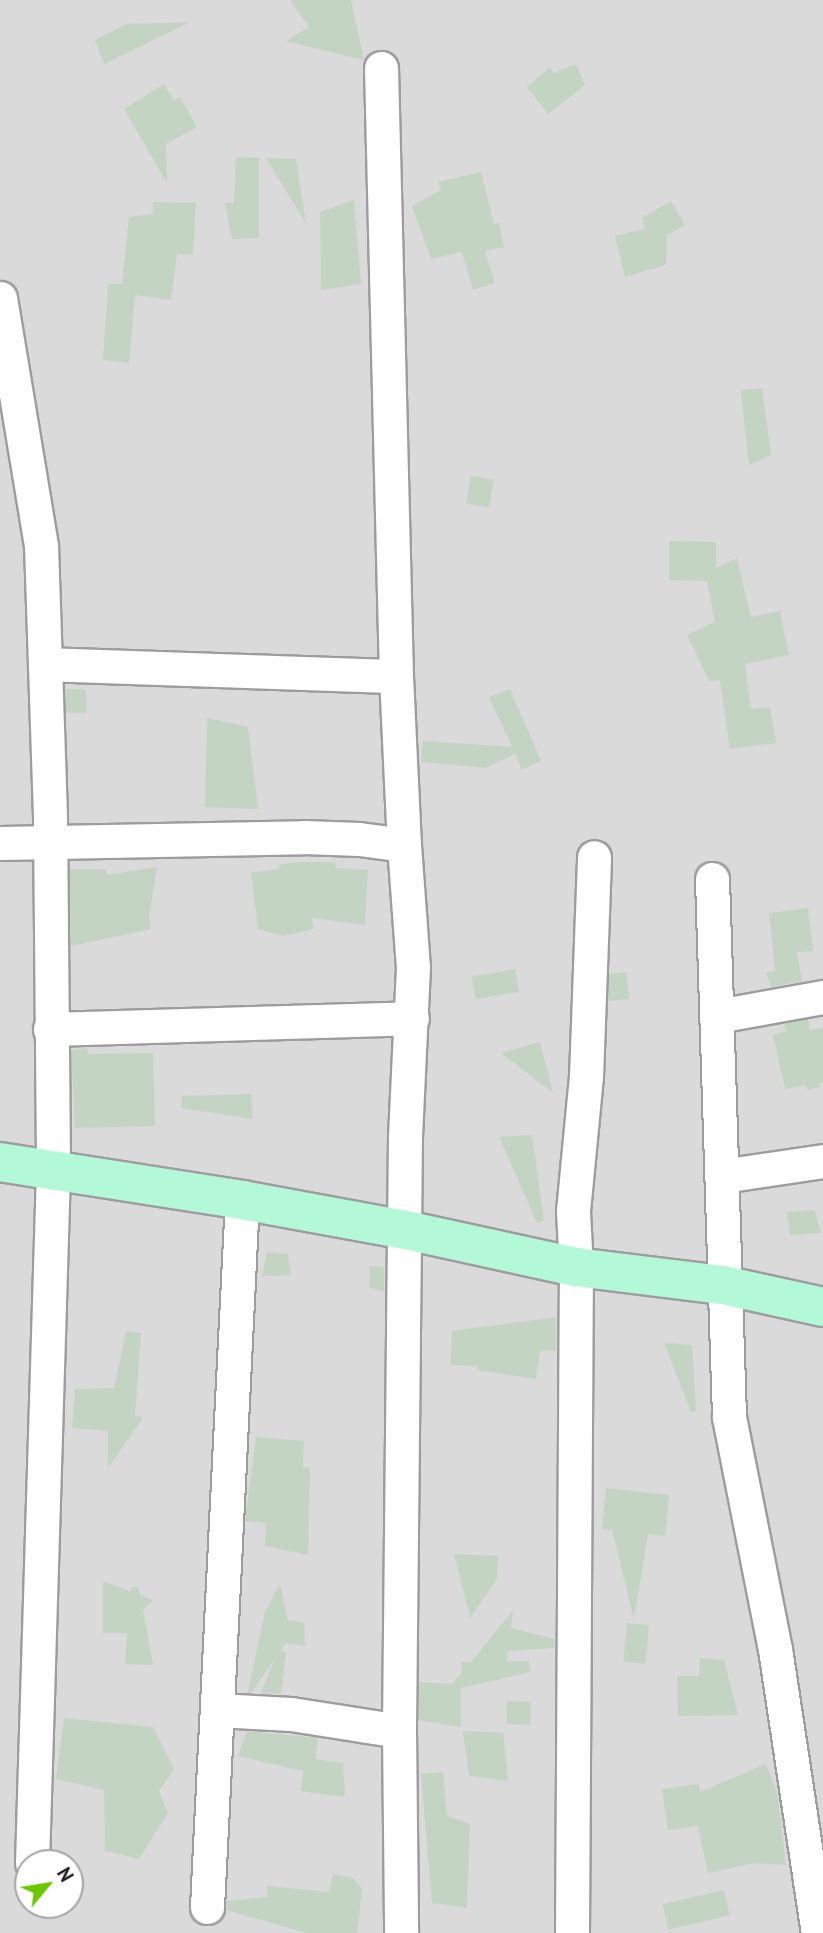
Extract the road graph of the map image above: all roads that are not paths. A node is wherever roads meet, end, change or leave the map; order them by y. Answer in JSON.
{"nodes":[{"id":1,"x":381,"y":68,"type":"dead end"},
{"id":2,"x":0,"y":298,"type":"edge"},
{"id":3,"x":45,"y":664,"type":"junction"},
{"id":4,"x":396,"y":676,"type":"junction"},
{"id":5,"x":50,"y":842,"type":"junction"},
{"id":6,"x":0,"y":844,"type":"edge"},
{"id":7,"x":404,"y":845,"type":"junction"},
{"id":8,"x":594,"y":857,"type":"dead end"},
{"id":9,"x":712,"y":879,"type":"dead end"},
{"id":10,"x":823,"y":997,"type":"edge"},
{"id":11,"x":717,"y":1016,"type":"junction"},
{"id":12,"x":412,"y":1018,"type":"junction"},
{"id":13,"x":50,"y":1029,"type":"junction"},
{"id":14,"x":823,"y":1161,"type":"edge"},
{"id":15,"x":0,"y":1162,"type":"edge"},
{"id":16,"x":53,"y":1171,"type":"junction"},
{"id":17,"x":722,"y":1176,"type":"junction"},
{"id":18,"x":242,"y":1200,"type":"junction"},
{"id":19,"x":406,"y":1230,"type":"junction"},
{"id":20,"x":576,"y":1266,"type":"junction"},
{"id":21,"x":723,"y":1285,"type":"junction"},
{"id":22,"x":823,"y":1307,"type":"edge"},
{"id":23,"x":217,"y":1710,"type":"junction"},
{"id":24,"x":399,"y":1731,"type":"junction"},
{"id":25,"x":32,"y":1849,"type":"edge"},
{"id":26,"x":208,"y":1907,"type":"dead end"},
{"id":27,"x":401,"y":1933,"type":"edge"},
{"id":28,"x":572,"y":1933,"type":"edge"},
{"id":29,"x":818,"y":1933,"type":"edge"}],
"edges":[{"from":1,"to":4,"type":"street"},
{"from":2,"to":3,"type":"street"},
{"from":3,"to":4,"type":"street"},
{"from":3,"to":5,"type":"street"},
{"from":4,"to":7,"type":"street"},
{"from":5,"to":6,"type":"street"},
{"from":5,"to":7,"type":"street"},
{"from":5,"to":13,"type":"street"},
{"from":7,"to":12,"type":"street"},
{"from":8,"to":20,"type":"street"},
{"from":9,"to":11,"type":"street"},
{"from":10,"to":11,"type":"street"},
{"from":11,"to":17,"type":"street"},
{"from":12,"to":13,"type":"street"},
{"from":12,"to":19,"type":"street"},
{"from":13,"to":16,"type":"street"},
{"from":14,"to":17,"type":"street"},
{"from":15,"to":16,"type":"street"},
{"from":16,"to":18,"type":"street"},
{"from":16,"to":25,"type":"street"},
{"from":17,"to":21,"type":"street"},
{"from":18,"to":19,"type":"street"},
{"from":18,"to":23,"type":"street"},
{"from":19,"to":20,"type":"street"},
{"from":19,"to":24,"type":"street"},
{"from":20,"to":21,"type":"street"},
{"from":20,"to":28,"type":"street"},
{"from":21,"to":22,"type":"street"},
{"from":21,"to":29,"type":"street"},
{"from":23,"to":24,"type":"street"},
{"from":23,"to":26,"type":"street"},
{"from":24,"to":27,"type":"street"}]}
